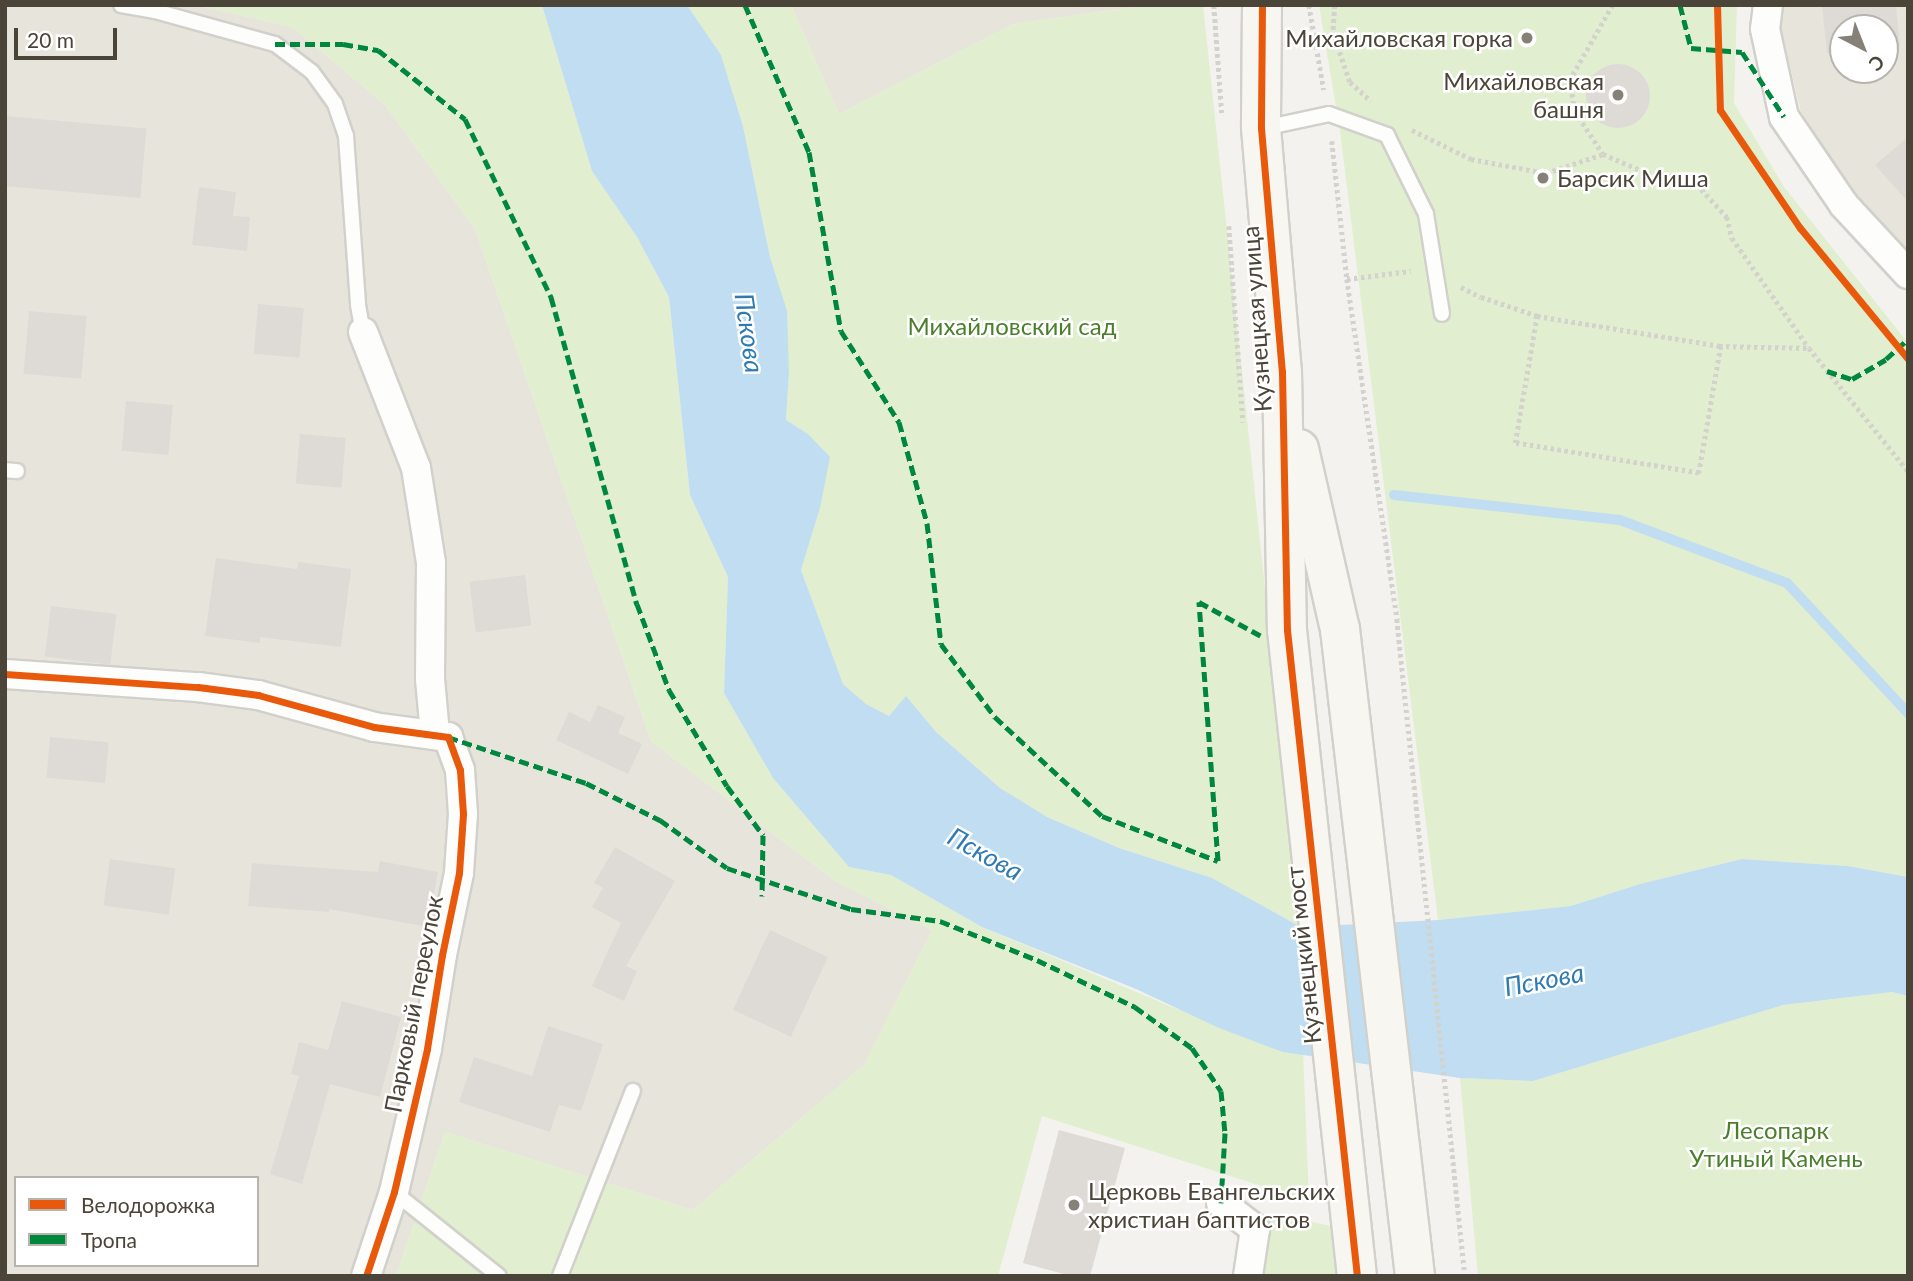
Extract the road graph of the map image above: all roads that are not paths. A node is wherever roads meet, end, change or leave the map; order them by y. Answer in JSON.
{"nodes":[{"id":1,"x":121,"y":5,"type":"edge"},
{"id":2,"x":1262,"y":5,"type":"edge"},
{"id":3,"x":1768,"y":5,"type":"edge"},
{"id":4,"x":1261,"y":128,"type":"junction"},
{"id":5,"x":1908,"y":274,"type":"edge"},
{"id":6,"x":1442,"y":313,"type":"dead end"},
{"id":7,"x":363,"y":332,"type":"joint"},
{"id":8,"x":1282,"y":372,"type":"junction"},
{"id":9,"x":1287,"y":630,"type":"joint"},
{"id":10,"x":5,"y":674,"type":"edge"},
{"id":11,"x":441,"y":736,"type":"junction"},
{"id":12,"x":633,"y":1091,"type":"dead end"},
{"id":13,"x":394,"y":1192,"type":"junction"},
{"id":14,"x":1221,"y":1203,"type":"dead end"},
{"id":15,"x":366,"y":1276,"type":"edge"},
{"id":16,"x":499,"y":1276,"type":"edge"},
{"id":17,"x":560,"y":1276,"type":"edge"},
{"id":18,"x":1248,"y":1276,"type":"edge"},
{"id":19,"x":1357,"y":1276,"type":"edge"},
{"id":20,"x":1415,"y":1276,"type":"edge"}],
"edges":[{"from":1,"to":7,"type":"lane"},
{"from":2,"to":4,"type":"street","name":"Кузнецкая улица"},
{"from":3,"to":5,"type":"street"},
{"from":4,"to":6,"type":"lane"},
{"from":4,"to":8,"type":"street","name":"Кузнецкая улица"},
{"from":7,"to":11,"type":"street","name":"Парковый переулок"},
{"from":8,"to":9,"type":"street","name":"Кузнецкая улица"},
{"from":8,"to":20,"type":"street","name":"Кузнецкая улица"},
{"from":9,"to":19,"type":"street","name":"Кузнецкий мост"},
{"from":10,"to":11,"type":"street"},
{"from":11,"to":13,"type":"street","name":"Парковый переулок"},
{"from":12,"to":17,"type":"lane"},
{"from":13,"to":15,"type":"street","name":"Парковый переулок"},
{"from":13,"to":16,"type":"lane"},
{"from":14,"to":18,"type":"street"}]}
